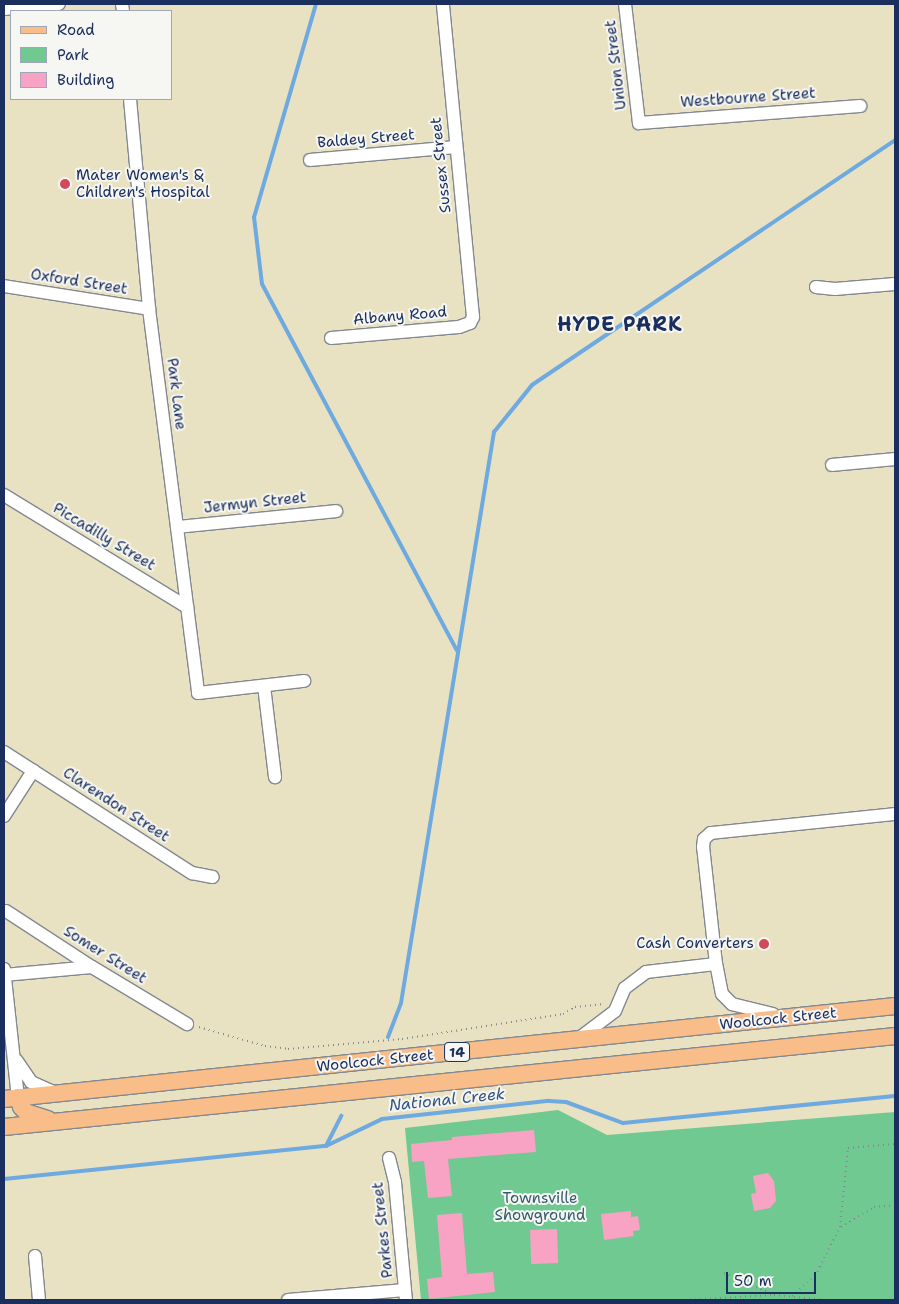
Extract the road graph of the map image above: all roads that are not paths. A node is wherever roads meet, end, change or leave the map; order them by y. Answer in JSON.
{"nodes":[{"id":1,"x":59,"y":4,"type":"edge"},
{"id":2,"x":443,"y":4,"type":"edge"},
{"id":3,"x":625,"y":4,"type":"edge"},
{"id":4,"x":4,"y":9,"type":"edge"},
{"id":5,"x":130,"y":100,"type":"edge"},
{"id":6,"x":860,"y":106,"type":"dead end"},
{"id":7,"x":639,"y":123,"type":"joint"},
{"id":8,"x":455,"y":147,"type":"junction"},
{"id":9,"x":310,"y":160,"type":"dead end"},
{"id":10,"x":895,"y":284,"type":"edge"},
{"id":11,"x":4,"y":286,"type":"edge"},
{"id":12,"x":816,"y":287,"type":"dead end"},
{"id":13,"x":149,"y":309,"type":"junction"},
{"id":14,"x":470,"y":323,"type":"joint"},
{"id":15,"x":331,"y":338,"type":"dead end"},
{"id":16,"x":895,"y":459,"type":"edge"},
{"id":17,"x":832,"y":465,"type":"dead end"},
{"id":18,"x":4,"y":495,"type":"edge"},
{"id":19,"x":336,"y":511,"type":"dead end"},
{"id":20,"x":177,"y":527,"type":"junction"},
{"id":21,"x":187,"y":607,"type":"junction"},
{"id":22,"x":304,"y":681,"type":"dead end"},
{"id":23,"x":264,"y":686,"type":"junction"},
{"id":24,"x":4,"y":752,"type":"edge"},
{"id":25,"x":33,"y":771,"type":"junction"},
{"id":26,"x":276,"y":777,"type":"dead end"},
{"id":27,"x":895,"y":814,"type":"edge"},
{"id":28,"x":4,"y":816,"type":"edge"},
{"id":29,"x":213,"y":877,"type":"dead end"},
{"id":30,"x":6,"y":911,"type":"dead end"},
{"id":31,"x":716,"y":964,"type":"junction"},
{"id":32,"x":92,"y":967,"type":"junction"},
{"id":33,"x":4,"y":973,"type":"edge"},
{"id":34,"x":895,"y":1006,"type":"edge"},
{"id":35,"x":800,"y":1017,"type":"junction"},
{"id":36,"x":187,"y":1024,"type":"road end"},
{"id":37,"x":895,"y":1036,"type":"edge"},
{"id":38,"x":575,"y":1040,"type":"junction"},
{"id":39,"x":14,"y":1052,"type":"junction"},
{"id":40,"x":56,"y":1093,"type":"junction"},
{"id":41,"x":11,"y":1098,"type":"edge"},
{"id":42,"x":61,"y":1122,"type":"junction"},
{"id":43,"x":4,"y":1128,"type":"edge"},
{"id":44,"x":389,"y":1158,"type":"dead end"},
{"id":45,"x":35,"y":1256,"type":"dead end"},
{"id":46,"x":406,"y":1295,"type":"edge"},
{"id":47,"x":39,"y":1300,"type":"edge"},
{"id":48,"x":288,"y":1300,"type":"edge"}],
"edges":[{"from":1,"to":4,"type":"street"},
{"from":2,"to":8,"type":"street","name":"Sussex Street"},
{"from":3,"to":7,"type":"street","name":"Union Street"},
{"from":5,"to":13,"type":"street","name":"Park Lane"},
{"from":6,"to":7,"type":"street","name":"Westbourne Street"},
{"from":8,"to":9,"type":"street","name":"Baldey Street"},
{"from":8,"to":14,"type":"street","name":"Sussex Street"},
{"from":10,"to":12,"type":"street"},
{"from":11,"to":13,"type":"street","name":"Oxford Street"},
{"from":13,"to":20,"type":"street","name":"Park Lane"},
{"from":14,"to":15,"type":"street","name":"Albany Road"},
{"from":16,"to":17,"type":"street"},
{"from":18,"to":21,"type":"street","name":"Piccadilly Street"},
{"from":19,"to":20,"type":"street","name":"Jermyn Street"},
{"from":20,"to":21,"type":"street","name":"Park Lane"},
{"from":21,"to":23,"type":"street","name":"Park Lane"},
{"from":22,"to":23,"type":"street"},
{"from":23,"to":26,"type":"street"},
{"from":24,"to":25,"type":"street","name":"Clarendon Street"},
{"from":25,"to":28,"type":"street"},
{"from":25,"to":29,"type":"street","name":"Clarendon Street"},
{"from":27,"to":31,"type":"street"},
{"from":30,"to":32,"type":"street","name":"Somer Street"},
{"from":31,"to":35,"type":"street"},
{"from":31,"to":38,"type":"street"},
{"from":32,"to":33,"type":"street"},
{"from":32,"to":36,"type":"street","name":"Somer Street"},
{"from":33,"to":39,"type":"street"},
{"from":34,"to":35,"type":"main road","name":"Woolcock Street","number":"14"},
{"from":35,"to":38,"type":"main road","name":"Woolcock Street","number":"14"},
{"from":37,"to":42,"type":"main road","name":"Woolcock Street","number":"14"},
{"from":38,"to":40,"type":"main road","name":"Woolcock Street","number":"14"},
{"from":39,"to":40,"type":"street"},
{"from":39,"to":41,"type":"street"},
{"from":40,"to":41,"type":"main road","name":"Woolcock Street","number":"14"},
{"from":41,"to":42,"type":"main road"},
{"from":42,"to":43,"type":"main road","name":"Woolcock Street","number":"14"},
{"from":44,"to":46,"type":"street","name":"Parkes Street"},
{"from":45,"to":47,"type":"street"},
{"from":46,"to":48,"type":"street"}]}
